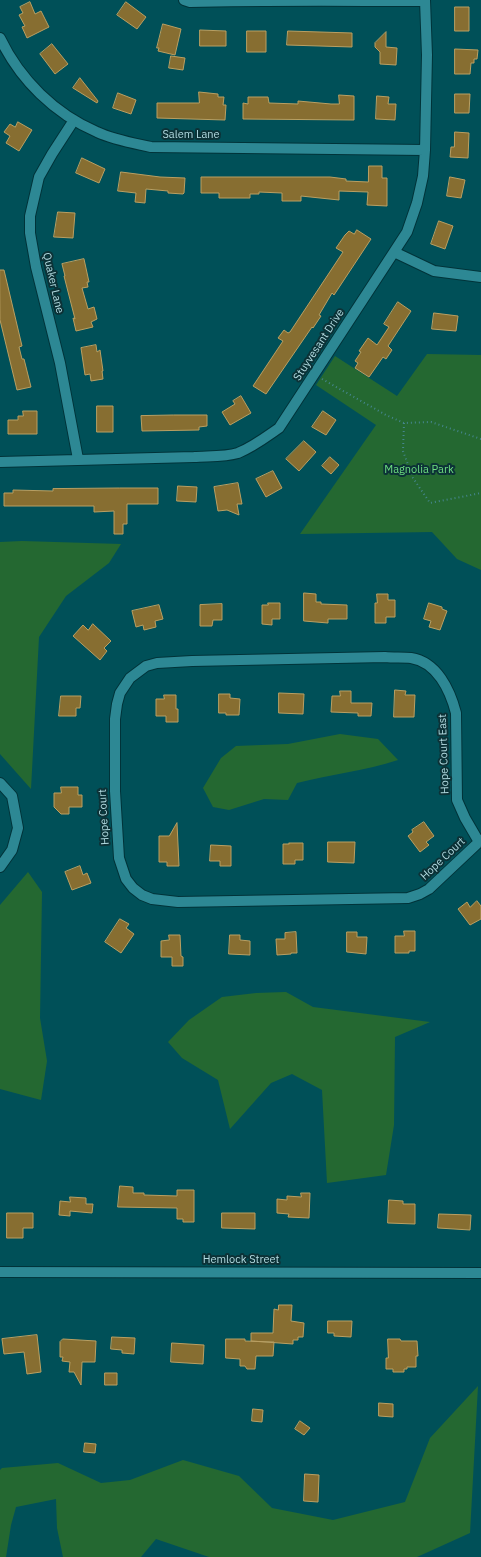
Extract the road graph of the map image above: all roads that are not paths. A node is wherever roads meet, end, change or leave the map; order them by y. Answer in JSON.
{"nodes":[{"id":1,"x":184,"y":0,"type":"edge"},
{"id":2,"x":266,"y":0,"type":"edge"},
{"id":3,"x":425,"y":0,"type":"edge"},
{"id":4,"x":0,"y":38,"type":"edge"},
{"id":5,"x":74,"y":120,"type":"junction"},
{"id":6,"x":425,"y":150,"type":"junction"},
{"id":7,"x":394,"y":252,"type":"junction"},
{"id":8,"x":481,"y":277,"type":"edge"},
{"id":9,"x":78,"y":459,"type":"junction"},
{"id":10,"x":0,"y":462,"type":"edge"},
{"id":11,"x":430,"y":666,"type":"joint"},
{"id":12,"x":0,"y":782,"type":"edge"},
{"id":13,"x":480,"y":841,"type":"edge"},
{"id":14,"x":0,"y":867,"type":"edge"},
{"id":15,"x":0,"y":1272,"type":"edge"},
{"id":16,"x":481,"y":1273,"type":"edge"}],
"edges":[{"from":1,"to":2,"type":"street"},
{"from":2,"to":3,"type":"street"},
{"from":3,"to":6,"type":"street","name":"Stuyvesant Drive"},
{"from":4,"to":5,"type":"street","name":"Salem Lane"},
{"from":5,"to":6,"type":"street","name":"Salem Lane"},
{"from":5,"to":9,"type":"street","name":"Quaker Lane"},
{"from":6,"to":7,"type":"street","name":"Stuyvesant Drive"},
{"from":7,"to":8,"type":"street"},
{"from":7,"to":9,"type":"street","name":"Stuyvesant Drive"},
{"from":9,"to":10,"type":"street","name":"Stuyvesant Drive"},
{"from":11,"to":13,"type":"street","name":"Hope Court East"},
{"from":11,"to":13,"type":"street","name":"Hope Court"},
{"from":12,"to":14,"type":"street"},
{"from":15,"to":16,"type":"street","name":"Hemlock Street"}]}
